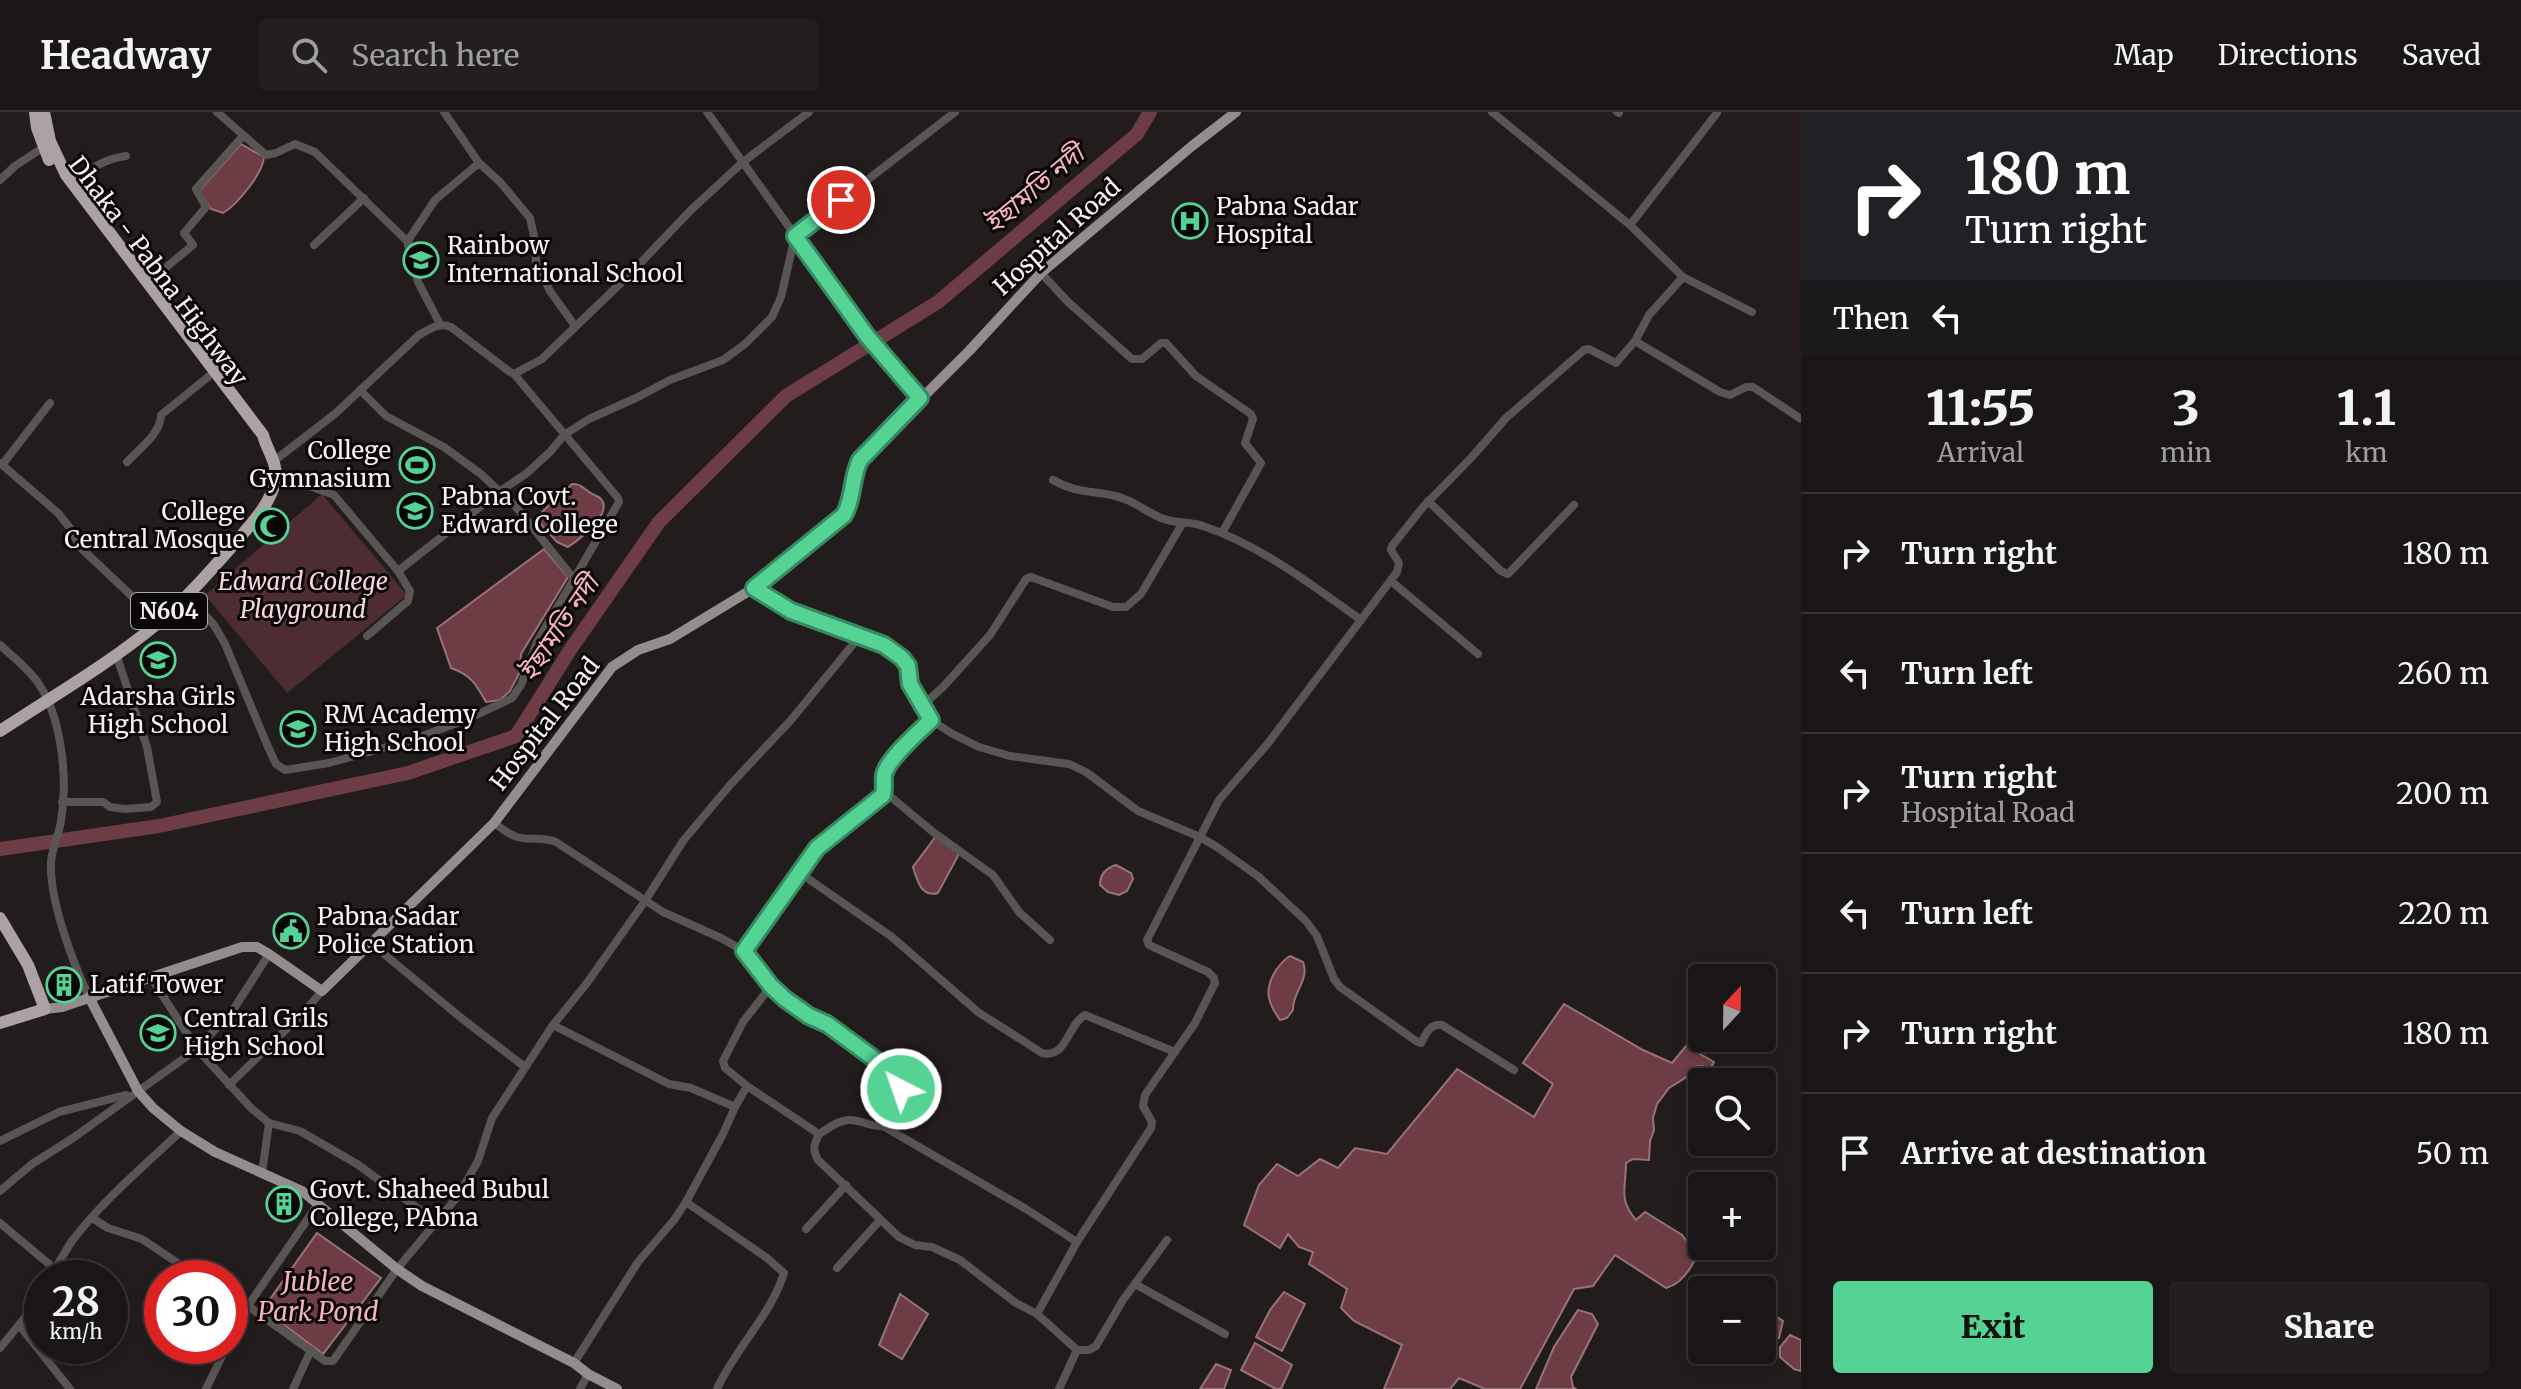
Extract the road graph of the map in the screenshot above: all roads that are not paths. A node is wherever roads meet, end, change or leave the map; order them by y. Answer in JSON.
{"nodes":[{"id":1,"x":35,"y":112,"type":"edge"},
{"id":2,"x":44,"y":112,"type":"edge"},
{"id":3,"x":217,"y":112,"type":"edge"},
{"id":4,"x":444,"y":112,"type":"edge"},
{"id":5,"x":707,"y":112,"type":"edge"},
{"id":6,"x":809,"y":112,"type":"edge"},
{"id":7,"x":955,"y":112,"type":"edge"},
{"id":8,"x":1236,"y":112,"type":"edge"},
{"id":9,"x":1492,"y":112,"type":"edge"},
{"id":10,"x":1717,"y":113,"type":"edge"},
{"id":11,"x":243,"y":136,"type":"junction"},
{"id":12,"x":47,"y":144,"type":"junction"},
{"id":13,"x":126,"y":156,"type":"dead end"},
{"id":14,"x":743,"y":162,"type":"junction"},
{"id":15,"x":479,"y":163,"type":"junction"},
{"id":16,"x":0,"y":180,"type":"edge"},
{"id":17,"x":73,"y":184,"type":"junction"},
{"id":18,"x":364,"y":198,"type":"junction"},
{"id":19,"x":1630,"y":225,"type":"junction"},
{"id":20,"x":795,"y":236,"type":"junction"},
{"id":21,"x":408,"y":242,"type":"junction"},
{"id":22,"x":314,"y":245,"type":"dead end"},
{"id":23,"x":1041,"y":273,"type":"junction"},
{"id":24,"x":1683,"y":277,"type":"junction"},
{"id":25,"x":147,"y":283,"type":"junction"},
{"id":26,"x":1752,"y":312,"type":"dead end"},
{"id":27,"x":440,"y":324,"type":"junction"},
{"id":28,"x":575,"y":326,"type":"junction"},
{"id":29,"x":1635,"y":341,"type":"junction"},
{"id":30,"x":514,"y":374,"type":"junction"},
{"id":31,"x":208,"y":377,"type":"junction"},
{"id":32,"x":360,"y":390,"type":"junction"},
{"id":33,"x":920,"y":398,"type":"junction"},
{"id":34,"x":50,"y":403,"type":"dead end"},
{"id":35,"x":1801,"y":419,"type":"edge"},
{"id":36,"x":564,"y":435,"type":"junction"},
{"id":37,"x":265,"y":446,"type":"junction"},
{"id":38,"x":274,"y":461,"type":"junction"},
{"id":39,"x":127,"y":462,"type":"dead end"},
{"id":40,"x":1,"y":464,"type":"edge"},
{"id":41,"x":1053,"y":480,"type":"dead end"},
{"id":42,"x":276,"y":481,"type":"junction"},
{"id":43,"x":499,"y":492,"type":"junction"},
{"id":44,"x":1428,"y":501,"type":"junction"},
{"id":45,"x":1574,"y":505,"type":"dead end"},
{"id":46,"x":1182,"y":524,"type":"junction"},
{"id":47,"x":1222,"y":533,"type":"junction"},
{"id":48,"x":398,"y":571,"type":"junction"},
{"id":49,"x":574,"y":579,"type":"junction"},
{"id":50,"x":1391,"y":581,"type":"junction"},
{"id":51,"x":754,"y":588,"type":"junction"},
{"id":52,"x":186,"y":594,"type":"junction"},
{"id":53,"x":1361,"y":620,"type":"junction"},
{"id":54,"x":159,"y":622,"type":"junction"},
{"id":55,"x":367,"y":636,"type":"dead end"},
{"id":56,"x":859,"y":637,"type":"junction"},
{"id":57,"x":0,"y":645,"type":"edge"},
{"id":58,"x":116,"y":654,"type":"junction"},
{"id":59,"x":1478,"y":654,"type":"dead end"},
{"id":60,"x":48,"y":699,"type":"junction"},
{"id":61,"x":922,"y":706,"type":"junction"},
{"id":62,"x":931,"y":720,"type":"junction"},
{"id":63,"x":0,"y":731,"type":"edge"},
{"id":64,"x":885,"y":792,"type":"junction"},
{"id":65,"x":62,"y":802,"type":"junction"},
{"id":66,"x":494,"y":823,"type":"junction"},
{"id":67,"x":1200,"y":837,"type":"junction"},
{"id":68,"x":800,"y":873,"type":"junction"},
{"id":69,"x":645,"y":901,"type":"junction"},
{"id":70,"x":0,"y":918,"type":"edge"},
{"id":71,"x":1050,"y":940,"type":"dead end"},
{"id":72,"x":372,"y":944,"type":"junction"},
{"id":73,"x":744,"y":951,"type":"junction"},
{"id":74,"x":269,"y":954,"type":"junction"},
{"id":75,"x":150,"y":976,"type":"junction"},
{"id":76,"x":771,"y":986,"type":"junction"},
{"id":77,"x":322,"y":991,"type":"junction"},
{"id":78,"x":89,"y":997,"type":"junction"},
{"id":79,"x":45,"y":1009,"type":"junction"},
{"id":80,"x":0,"y":1023,"type":"edge"},
{"id":81,"x":553,"y":1025,"type":"junction"},
{"id":82,"x":197,"y":1049,"type":"junction"},
{"id":83,"x":1175,"y":1052,"type":"junction"},
{"id":84,"x":525,"y":1067,"type":"junction"},
{"id":85,"x":1514,"y":1070,"type":"dead end"},
{"id":86,"x":229,"y":1085,"type":"junction"},
{"id":87,"x":747,"y":1086,"type":"junction"},
{"id":88,"x":136,"y":1092,"type":"junction"},
{"id":89,"x":735,"y":1107,"type":"junction"},
{"id":90,"x":269,"y":1123,"type":"junction"},
{"id":91,"x":883,"y":1126,"type":"junction"},
{"id":92,"x":181,"y":1131,"type":"junction"},
{"id":93,"x":819,"y":1134,"type":"junction"},
{"id":94,"x":0,"y":1140,"type":"edge"},
{"id":95,"x":262,"y":1173,"type":"junction"},
{"id":96,"x":846,"y":1185,"type":"junction"},
{"id":97,"x":0,"y":1191,"type":"edge"},
{"id":98,"x":686,"y":1202,"type":"junction"},
{"id":99,"x":318,"y":1204,"type":"junction"},
{"id":100,"x":92,"y":1218,"type":"junction"},
{"id":101,"x":880,"y":1220,"type":"junction"},
{"id":102,"x":0,"y":1223,"type":"edge"},
{"id":103,"x":438,"y":1223,"type":"junction"},
{"id":104,"x":806,"y":1229,"type":"dead end"},
{"id":105,"x":1167,"y":1240,"type":"dead end"},
{"id":106,"x":1077,"y":1242,"type":"junction"},
{"id":107,"x":38,"y":1260,"type":"edge"},
{"id":108,"x":61,"y":1260,"type":"edge"},
{"id":109,"x":173,"y":1260,"type":"edge"},
{"id":110,"x":837,"y":1268,"type":"dead end"},
{"id":111,"x":397,"y":1269,"type":"junction"},
{"id":112,"x":1135,"y":1284,"type":"junction"},
{"id":113,"x":248,"y":1307,"type":"edge"},
{"id":114,"x":1037,"y":1314,"type":"junction"},
{"id":115,"x":24,"y":1317,"type":"edge"},
{"id":116,"x":248,"y":1317,"type":"edge"},
{"id":117,"x":19,"y":1325,"type":"junction"},
{"id":118,"x":1225,"y":1334,"type":"dead end"},
{"id":119,"x":0,"y":1348,"type":"edge"},
{"id":120,"x":311,"y":1350,"type":"junction"},
{"id":121,"x":1077,"y":1350,"type":"junction"},
{"id":122,"x":574,"y":1363,"type":"junction"},
{"id":123,"x":218,"y":1364,"type":"edge"},
{"id":124,"x":588,"y":1374,"type":"junction"},
{"id":125,"x":70,"y":1389,"type":"edge"},
{"id":126,"x":206,"y":1389,"type":"edge"},
{"id":127,"x":293,"y":1389,"type":"edge"},
{"id":128,"x":580,"y":1389,"type":"edge"},
{"id":129,"x":617,"y":1389,"type":"edge"},
{"id":130,"x":717,"y":1389,"type":"edge"},
{"id":131,"x":1059,"y":1389,"type":"edge"}],
"edges":[{"from":1,"to":12,"type":"highway","name":"Dhaka - Pabna Highway"},
{"from":2,"to":12,"type":"highway","name":"Dhaka - Pabna Highway"},
{"from":3,"to":11,"type":"street"},
{"from":4,"to":15,"type":"street"},
{"from":5,"to":14,"type":"street"},
{"from":6,"to":14,"type":"street"},
{"from":7,"to":20,"type":"street"},
{"from":8,"to":23,"type":"main road","name":"Hospital Road"},
{"from":9,"to":19,"type":"street"},
{"from":10,"to":19,"type":"street"},
{"from":11,"to":18,"type":"street"},
{"from":11,"to":25,"type":"street"},
{"from":12,"to":16,"type":"street"},
{"from":12,"to":17,"type":"highway","name":"Dhaka - Pabna Highway"},
{"from":12,"to":31,"type":"highway","name":"Dhaka - Pabna Highway"},
{"from":13,"to":17,"type":"street"},
{"from":14,"to":20,"type":"street"},
{"from":14,"to":28,"type":"street"},
{"from":15,"to":21,"type":"street"},
{"from":15,"to":28,"type":"street"},
{"from":17,"to":25,"type":"highway","name":"Dhaka - Pabna Highway"},
{"from":18,"to":21,"type":"street"},
{"from":18,"to":22,"type":"street"},
{"from":19,"to":24,"type":"street"},
{"from":20,"to":33,"type":"street"},
{"from":20,"to":36,"type":"street"},
{"from":21,"to":27,"type":"street"},
{"from":23,"to":33,"type":"main road","name":"Hospital Road"},
{"from":23,"to":47,"type":"street"},
{"from":24,"to":26,"type":"street"},
{"from":24,"to":29,"type":"street"},
{"from":25,"to":37,"type":"highway","name":"Dhaka - Pabna Highway"},
{"from":27,"to":30,"type":"street"},
{"from":27,"to":32,"type":"street"},
{"from":28,"to":30,"type":"street"},
{"from":29,"to":35,"type":"street"},
{"from":29,"to":44,"type":"street"},
{"from":30,"to":36,"type":"street"},
{"from":31,"to":37,"type":"highway","name":"Dhaka - Pabna Highway"},
{"from":31,"to":39,"type":"street"},
{"from":32,"to":38,"type":"street"},
{"from":32,"to":43,"type":"street"},
{"from":33,"to":51,"type":"main road","name":"Hospital Road"},
{"from":34,"to":40,"type":"street"},
{"from":36,"to":43,"type":"street"},
{"from":36,"to":49,"type":"street"},
{"from":37,"to":38,"type":"highway","name":"Dhaka - Pabna Highway"},
{"from":38,"to":42,"type":"highway","name":"Dhaka - Pabna Highway"},
{"from":40,"to":54,"type":"street"},
{"from":41,"to":46,"type":"street"},
{"from":42,"to":48,"type":"street"},
{"from":42,"to":52,"type":"highway","number":"N604"},
{"from":43,"to":48,"type":"street"},
{"from":43,"to":49,"type":"street"},
{"from":44,"to":45,"type":"street"},
{"from":44,"to":50,"type":"street"},
{"from":46,"to":47,"type":"street"},
{"from":46,"to":61,"type":"street"},
{"from":47,"to":53,"type":"street"},
{"from":48,"to":55,"type":"street"},
{"from":49,"to":52,"type":"street"},
{"from":50,"to":53,"type":"street"},
{"from":50,"to":59,"type":"street"},
{"from":51,"to":56,"type":"street"},
{"from":51,"to":66,"type":"main road","name":"Hospital Road"},
{"from":52,"to":54,"type":"highway","number":"N604"},
{"from":53,"to":67,"type":"street"},
{"from":54,"to":58,"type":"highway","number":"N604"},
{"from":56,"to":61,"type":"street"},
{"from":56,"to":69,"type":"street"},
{"from":57,"to":60,"type":"street"},
{"from":58,"to":60,"type":"highway","number":"N604"},
{"from":58,"to":65,"type":"street"},
{"from":60,"to":63,"type":"highway","number":"N604"},
{"from":60,"to":65,"type":"street"},
{"from":61,"to":62,"type":"street"},
{"from":62,"to":64,"type":"street"},
{"from":62,"to":67,"type":"street"},
{"from":64,"to":68,"type":"street"},
{"from":64,"to":71,"type":"street"},
{"from":65,"to":78,"type":"street"},
{"from":66,"to":69,"type":"street"},
{"from":66,"to":72,"type":"main road","name":"Hospital Road"},
{"from":67,"to":83,"type":"street"},
{"from":67,"to":85,"type":"street"},
{"from":68,"to":73,"type":"street"},
{"from":68,"to":83,"type":"street"},
{"from":69,"to":73,"type":"street"},
{"from":69,"to":81,"type":"street"},
{"from":70,"to":79,"type":"highway"},
{"from":72,"to":77,"type":"main road","name":"Hospital Road"},
{"from":72,"to":84,"type":"street"},
{"from":73,"to":76,"type":"street"},
{"from":74,"to":75,"type":"main road"},
{"from":74,"to":77,"type":"main road"},
{"from":74,"to":82,"type":"street"},
{"from":75,"to":78,"type":"main road"},
{"from":75,"to":82,"type":"street"},
{"from":76,"to":87,"type":"street"},
{"from":76,"to":91,"type":"street"},
{"from":77,"to":86,"type":"street"},
{"from":78,"to":79,"type":"main road"},
{"from":78,"to":88,"type":"main road"},
{"from":79,"to":80,"type":"highway"},
{"from":81,"to":84,"type":"street"},
{"from":81,"to":89,"type":"street"},
{"from":82,"to":86,"type":"street"},
{"from":82,"to":88,"type":"street"},
{"from":83,"to":106,"type":"street"},
{"from":84,"to":103,"type":"street"},
{"from":86,"to":90,"type":"street"},
{"from":87,"to":89,"type":"street"},
{"from":87,"to":93,"type":"street"},
{"from":88,"to":92,"type":"main road"},
{"from":88,"to":94,"type":"street"},
{"from":88,"to":97,"type":"street"},
{"from":89,"to":98,"type":"street"},
{"from":90,"to":95,"type":"street"},
{"from":90,"to":103,"type":"street"},
{"from":91,"to":93,"type":"street"},
{"from":91,"to":106,"type":"street"},
{"from":92,"to":95,"type":"main road"},
{"from":92,"to":100,"type":"street"},
{"from":93,"to":96,"type":"street"},
{"from":95,"to":99,"type":"main road"},
{"from":96,"to":101,"type":"street"},
{"from":96,"to":104,"type":"street"},
{"from":98,"to":122,"type":"street"},
{"from":98,"to":130,"type":"street"},
{"from":99,"to":111,"type":"main road"},
{"from":99,"to":113,"type":"street"},
{"from":100,"to":108,"type":"street"},
{"from":100,"to":109,"type":"street"},
{"from":101,"to":110,"type":"street"},
{"from":101,"to":114,"type":"street"},
{"from":102,"to":107,"type":"street"},
{"from":103,"to":111,"type":"street"},
{"from":105,"to":112,"type":"street"},
{"from":106,"to":114,"type":"street"},
{"from":111,"to":120,"type":"street"},
{"from":111,"to":122,"type":"main road"},
{"from":112,"to":118,"type":"street"},
{"from":112,"to":121,"type":"street"},
{"from":114,"to":121,"type":"street"},
{"from":115,"to":117,"type":"street"},
{"from":116,"to":120,"type":"street"},
{"from":117,"to":119,"type":"street"},
{"from":117,"to":125,"type":"street"},
{"from":120,"to":127,"type":"street"},
{"from":121,"to":131,"type":"street"},
{"from":122,"to":124,"type":"main road"},
{"from":123,"to":126,"type":"street"},
{"from":124,"to":128,"type":"street"},
{"from":124,"to":129,"type":"main road"}]}
